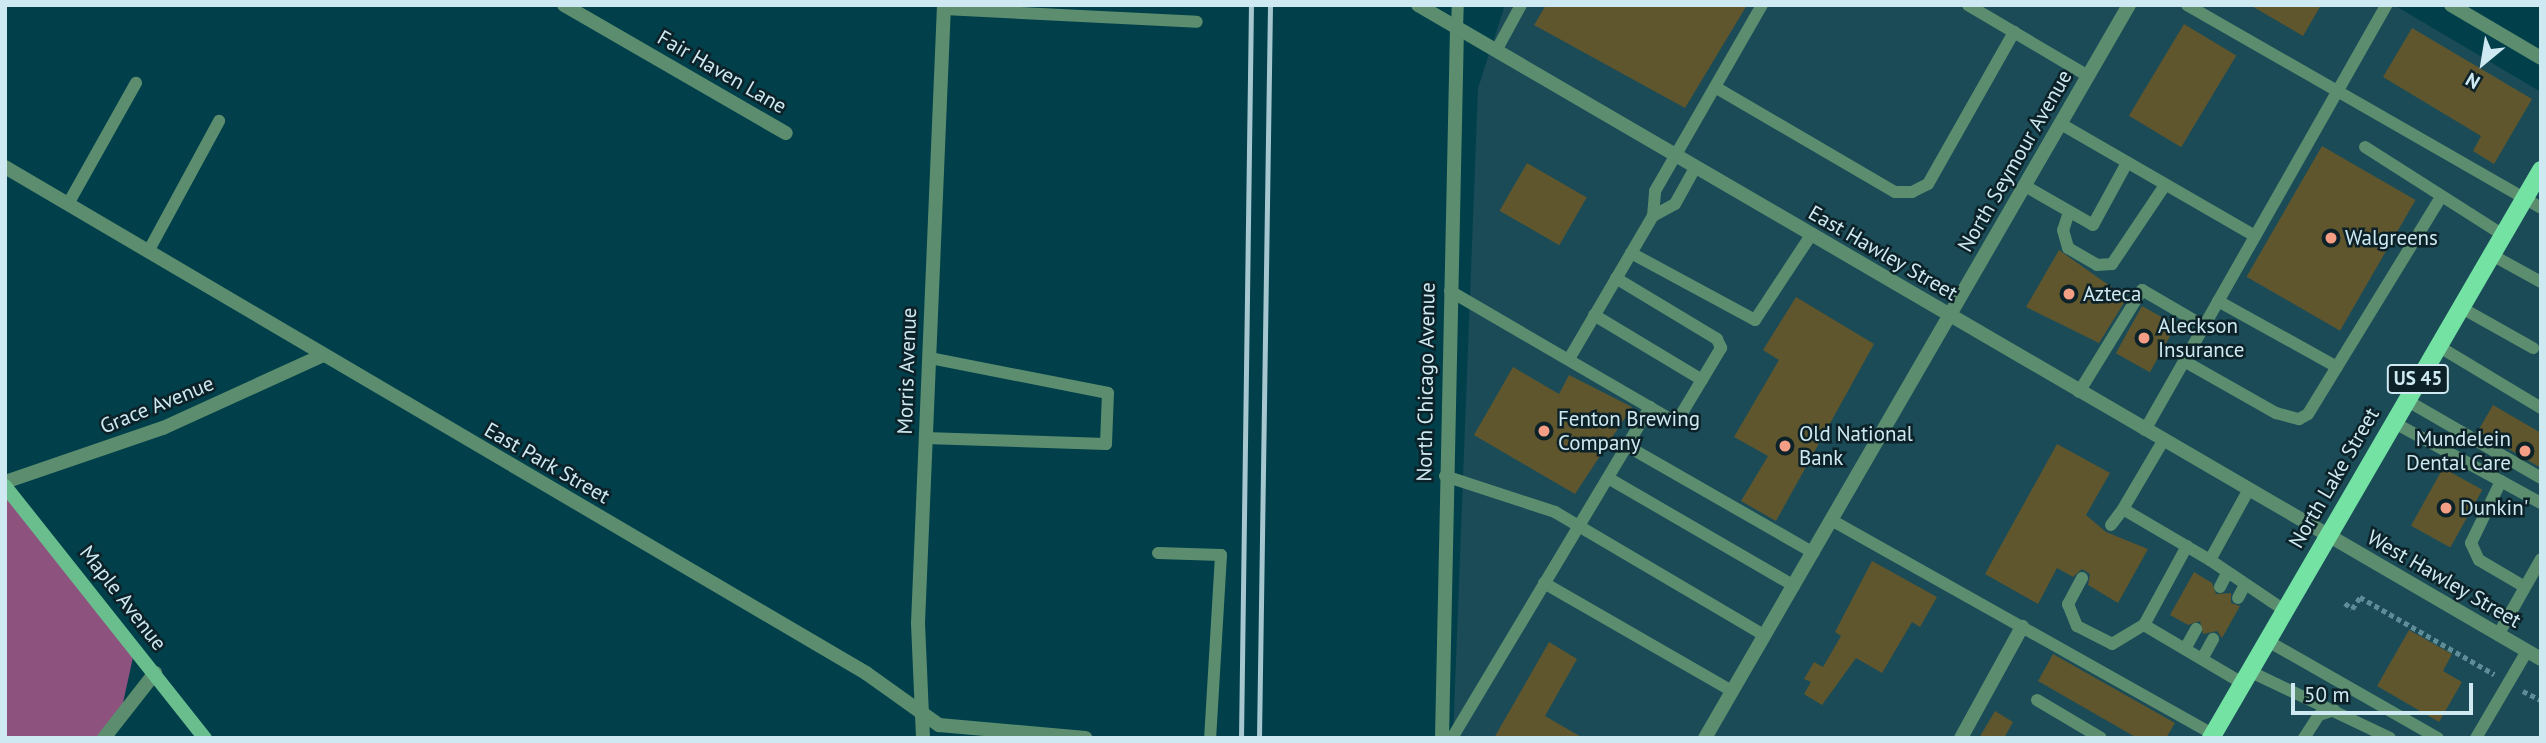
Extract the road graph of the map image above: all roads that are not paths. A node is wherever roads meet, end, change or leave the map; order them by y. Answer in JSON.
{"nodes":[{"id":1,"x":564,"y":5,"type":"edge"},
{"id":2,"x":1418,"y":5,"type":"edge"},
{"id":3,"x":1458,"y":5,"type":"edge"},
{"id":4,"x":1521,"y":5,"type":"edge"},
{"id":5,"x":1762,"y":5,"type":"edge"},
{"id":6,"x":1968,"y":5,"type":"edge"},
{"id":7,"x":2129,"y":5,"type":"edge"},
{"id":8,"x":2187,"y":5,"type":"edge"},
{"id":9,"x":2386,"y":5,"type":"edge"},
{"id":10,"x":2451,"y":5,"type":"edge"},
{"id":11,"x":944,"y":7,"type":"edge"},
{"id":12,"x":1197,"y":22,"type":"dead end"},
{"id":13,"x":1457,"y":28,"type":"junction"},
{"id":14,"x":2014,"y":32,"type":"junction"},
{"id":15,"x":1496,"y":51,"type":"junction"},
{"id":16,"x":2541,"y":58,"type":"edge"},
{"id":17,"x":2088,"y":76,"type":"junction"},
{"id":18,"x":136,"y":83,"type":"dead end"},
{"id":19,"x":1714,"y":88,"type":"junction"},
{"id":20,"x":2336,"y":93,"type":"junction"},
{"id":21,"x":219,"y":121,"type":"dead end"},
{"id":22,"x":2320,"y":121,"type":"junction"},
{"id":23,"x":2061,"y":124,"type":"junction"},
{"id":24,"x":2333,"y":128,"type":"dead end"},
{"id":25,"x":786,"y":133,"type":"dead end"},
{"id":26,"x":2365,"y":147,"type":"dead end"},
{"id":27,"x":1675,"y":156,"type":"junction"},
{"id":28,"x":2127,"y":163,"type":"junction"},
{"id":29,"x":5,"y":167,"type":"edge"},
{"id":30,"x":1695,"y":168,"type":"junction"},
{"id":31,"x":2541,"y":170,"type":"edge"},
{"id":32,"x":2165,"y":185,"type":"junction"},
{"id":33,"x":2025,"y":186,"type":"junction"},
{"id":34,"x":2524,"y":198,"type":"junction"},
{"id":35,"x":2440,"y":200,"type":"junction"},
{"id":36,"x":68,"y":204,"type":"junction"},
{"id":37,"x":2541,"y":208,"type":"edge"},
{"id":38,"x":2069,"y":212,"type":"junction"},
{"id":39,"x":1653,"y":216,"type":"junction"},
{"id":40,"x":1811,"y":235,"type":"junction"},
{"id":41,"x":2503,"y":235,"type":"junction"},
{"id":42,"x":2255,"y":236,"type":"junction"},
{"id":43,"x":149,"y":250,"type":"junction"},
{"id":44,"x":1631,"y":253,"type":"junction"},
{"id":45,"x":2491,"y":254,"type":"junction"},
{"id":46,"x":1616,"y":278,"type":"junction"},
{"id":47,"x":2541,"y":282,"type":"edge"},
{"id":48,"x":1450,"y":291,"type":"junction"},
{"id":49,"x":2218,"y":301,"type":"junction"},
{"id":50,"x":2460,"y":307,"type":"junction"},
{"id":51,"x":1594,"y":315,"type":"junction"},
{"id":52,"x":1950,"y":316,"type":"junction"},
{"id":53,"x":2204,"y":326,"type":"junction"},
{"id":54,"x":2438,"y":346,"type":"junction"},
{"id":55,"x":2533,"y":348,"type":"dead end"},
{"id":56,"x":321,"y":356,"type":"junction"},
{"id":57,"x":929,"y":358,"type":"junction"},
{"id":58,"x":1569,"y":359,"type":"junction"},
{"id":59,"x":2184,"y":361,"type":"junction"},
{"id":60,"x":2337,"y":367,"type":"junction"},
{"id":61,"x":1702,"y":380,"type":"junction"},
{"id":62,"x":2079,"y":392,"type":"junction"},
{"id":63,"x":2406,"y":400,"type":"junction"},
{"id":64,"x":1650,"y":407,"type":"junction"},
{"id":65,"x":2541,"y":408,"type":"edge"},
{"id":66,"x":2393,"y":422,"type":"junction"},
{"id":67,"x":2145,"y":430,"type":"junction"},
{"id":68,"x":925,"y":438,"type":"junction"},
{"id":69,"x":2163,"y":441,"type":"junction"},
{"id":70,"x":1627,"y":446,"type":"junction"},
{"id":71,"x":1445,"y":476,"type":"junction"},
{"id":72,"x":1608,"y":478,"type":"junction"},
{"id":73,"x":2541,"y":478,"type":"edge"},
{"id":74,"x":2501,"y":481,"type":"junction"},
{"id":75,"x":5,"y":484,"type":"edge"},
{"id":76,"x":2248,"y":491,"type":"junction"},
{"id":77,"x":2541,"y":503,"type":"edge"},
{"id":78,"x":2123,"y":509,"type":"junction"},
{"id":79,"x":1833,"y":521,"type":"junction"},
{"id":80,"x":2111,"y":525,"type":"dead end"},
{"id":81,"x":1578,"y":526,"type":"junction"},
{"id":82,"x":2326,"y":536,"type":"junction"},
{"id":83,"x":2188,"y":545,"type":"junction"},
{"id":84,"x":1158,"y":553,"type":"dead end"},
{"id":85,"x":1814,"y":553,"type":"junction"},
{"id":86,"x":2541,"y":559,"type":"edge"},
{"id":87,"x":2210,"y":560,"type":"junction"},
{"id":88,"x":2227,"y":573,"type":"junction"},
{"id":89,"x":2082,"y":578,"type":"dead end"},
{"id":90,"x":1544,"y":583,"type":"junction"},
{"id":91,"x":2245,"y":585,"type":"junction"},
{"id":92,"x":1794,"y":586,"type":"junction"},
{"id":93,"x":2220,"y":587,"type":"dead end"},
{"id":94,"x":2525,"y":587,"type":"junction"},
{"id":95,"x":2238,"y":598,"type":"dead end"},
{"id":96,"x":2284,"y":610,"type":"junction"},
{"id":97,"x":2144,"y":625,"type":"junction"},
{"id":98,"x":2022,"y":627,"type":"junction"},
{"id":99,"x":2196,"y":629,"type":"dead end"},
{"id":100,"x":1764,"y":635,"type":"junction"},
{"id":101,"x":2498,"y":635,"type":"junction"},
{"id":102,"x":2213,"y":639,"type":"dead end"},
{"id":103,"x":2266,"y":640,"type":"junction"},
{"id":104,"x":2185,"y":649,"type":"junction"},
{"id":105,"x":2527,"y":651,"type":"junction"},
{"id":106,"x":2202,"y":659,"type":"junction"},
{"id":107,"x":2541,"y":659,"type":"edge"},
{"id":108,"x":155,"y":673,"type":"junction"},
{"id":109,"x":2246,"y":677,"type":"junction"},
{"id":110,"x":1732,"y":691,"type":"junction"},
{"id":111,"x":2037,"y":700,"type":"dead end"},
{"id":112,"x":920,"y":710,"type":"junction"},
{"id":113,"x":2334,"y":710,"type":"junction"},
{"id":114,"x":2212,"y":736,"type":"edge"},
{"id":115,"x":104,"y":738,"type":"edge"},
{"id":116,"x":205,"y":738,"type":"edge"},
{"id":117,"x":923,"y":738,"type":"edge"},
{"id":118,"x":1085,"y":738,"type":"edge"},
{"id":119,"x":1210,"y":738,"type":"edge"},
{"id":120,"x":1443,"y":738,"type":"edge"},
{"id":121,"x":1452,"y":738,"type":"edge"},
{"id":122,"x":1705,"y":738,"type":"edge"},
{"id":123,"x":1961,"y":738,"type":"edge"},
{"id":124,"x":2101,"y":738,"type":"edge"},
{"id":125,"x":2304,"y":738,"type":"edge"},
{"id":126,"x":2390,"y":738,"type":"edge"},
{"id":127,"x":2438,"y":738,"type":"edge"},
{"id":128,"x":2476,"y":738,"type":"edge"}],
"edges":[{"from":1,"to":25,"type":"street","name":"Fair Haven Lane"},
{"from":2,"to":13,"type":"street","name":"East Hawley Street"},
{"from":3,"to":13,"type":"lane"},
{"from":4,"to":15,"type":"lane"},
{"from":5,"to":19,"type":"lane"},
{"from":6,"to":14,"type":"lane"},
{"from":7,"to":17,"type":"street","name":"North Seymour Avenue"},
{"from":8,"to":20,"type":"lane"},
{"from":9,"to":20,"type":"lane"},
{"from":10,"to":16,"type":"street"},
{"from":11,"to":12,"type":"lane"},
{"from":11,"to":57,"type":"street","name":"Morris Avenue"},
{"from":13,"to":15,"type":"street","name":"East Hawley Street"},
{"from":13,"to":48,"type":"street","name":"North Chicago Avenue"},
{"from":14,"to":17,"type":"lane"},
{"from":14,"to":19,"type":"lane"},
{"from":15,"to":27,"type":"street","name":"East Hawley Street"},
{"from":17,"to":23,"type":"street","name":"North Seymour Avenue"},
{"from":18,"to":36,"type":"lane"},
{"from":19,"to":27,"type":"lane"},
{"from":20,"to":22,"type":"lane"},
{"from":20,"to":34,"type":"lane"},
{"from":21,"to":43,"type":"lane"},
{"from":22,"to":24,"type":"lane"},
{"from":22,"to":42,"type":"lane"},
{"from":23,"to":28,"type":"lane"},
{"from":23,"to":33,"type":"street","name":"North Seymour Avenue"},
{"from":26,"to":35,"type":"lane"},
{"from":27,"to":30,"type":"street","name":"East Hawley Street"},
{"from":27,"to":39,"type":"lane"},
{"from":28,"to":32,"type":"lane"},
{"from":28,"to":38,"type":"lane"},
{"from":29,"to":36,"type":"street","name":"East Park Street"},
{"from":30,"to":39,"type":"lane"},
{"from":30,"to":40,"type":"street","name":"East Hawley Street"},
{"from":31,"to":34,"type":"main road","name":"North Lake Street","number":"US 45"},
{"from":32,"to":38,"type":"lane"},
{"from":32,"to":42,"type":"lane"},
{"from":33,"to":38,"type":"lane"},
{"from":33,"to":52,"type":"street","name":"North Seymour Avenue"},
{"from":34,"to":37,"type":"lane"},
{"from":34,"to":41,"type":"main road","name":"North Lake Street","number":"US 45"},
{"from":35,"to":41,"type":"lane"},
{"from":35,"to":60,"type":"lane"},
{"from":36,"to":43,"type":"street","name":"East Park Street"},
{"from":39,"to":44,"type":"lane"},
{"from":40,"to":44,"type":"lane"},
{"from":40,"to":52,"type":"street","name":"East Hawley Street"},
{"from":41,"to":45,"type":"main road","name":"North Lake Street","number":"US 45"},
{"from":42,"to":49,"type":"lane"},
{"from":43,"to":56,"type":"street","name":"East Park Street"},
{"from":44,"to":46,"type":"lane"},
{"from":45,"to":47,"type":"lane"},
{"from":45,"to":50,"type":"main road","name":"North Lake Street","number":"US 45"},
{"from":46,"to":51,"type":"lane"},
{"from":46,"to":61,"type":"lane"},
{"from":48,"to":58,"type":"lane"},
{"from":48,"to":71,"type":"street","name":"North Chicago Avenue"},
{"from":49,"to":53,"type":"lane"},
{"from":49,"to":60,"type":"lane"},
{"from":50,"to":54,"type":"main road","name":"North Lake Street","number":"US 45"},
{"from":50,"to":55,"type":"lane"},
{"from":51,"to":58,"type":"lane"},
{"from":51,"to":61,"type":"lane"},
{"from":52,"to":62,"type":"street","name":"East Hawley Street"},
{"from":52,"to":79,"type":"street","name":"North Seymour Avenue"},
{"from":53,"to":59,"type":"lane"},
{"from":53,"to":62,"type":"lane"},
{"from":54,"to":63,"type":"main road","name":"North Lake Street","number":"US 45"},
{"from":54,"to":65,"type":"lane"},
{"from":56,"to":75,"type":"street","name":"Grace Avenue"},
{"from":56,"to":112,"type":"street","name":"East Park Street"},
{"from":57,"to":68,"type":"street","name":"Morris Avenue"},
{"from":57,"to":68,"type":"lane"},
{"from":58,"to":64,"type":"lane"},
{"from":59,"to":60,"type":"lane"},
{"from":59,"to":67,"type":"lane"},
{"from":61,"to":64,"type":"lane"},
{"from":62,"to":67,"type":"street","name":"East Hawley Street"},
{"from":63,"to":66,"type":"main road","name":"North Lake Street","number":"US 45"},
{"from":63,"to":73,"type":"lane"},
{"from":64,"to":70,"type":"lane"},
{"from":66,"to":74,"type":"lane"},
{"from":66,"to":82,"type":"main road","name":"North Lake Street","number":"US 45"},
{"from":67,"to":69,"type":"street","name":"East Hawley Street"},
{"from":68,"to":112,"type":"street","name":"Morris Avenue"},
{"from":69,"to":76,"type":"street","name":"East Hawley Street"},
{"from":69,"to":78,"type":"lane"},
{"from":70,"to":72,"type":"lane"},
{"from":70,"to":85,"type":"lane"},
{"from":71,"to":81,"type":"lane"},
{"from":71,"to":120,"type":"street","name":"North Chicago Avenue"},
{"from":72,"to":81,"type":"lane"},
{"from":72,"to":92,"type":"lane"},
{"from":74,"to":77,"type":"lane"},
{"from":74,"to":94,"type":"lane"},
{"from":75,"to":108,"type":"main road","name":"Maple Avenue"},
{"from":76,"to":82,"type":"street","name":"East Hawley Street"},
{"from":76,"to":87,"type":"lane"},
{"from":78,"to":80,"type":"lane"},
{"from":78,"to":83,"type":"lane"},
{"from":79,"to":85,"type":"street","name":"North Seymour Avenue"},
{"from":79,"to":98,"type":"lane"},
{"from":81,"to":90,"type":"lane"},
{"from":81,"to":100,"type":"lane"},
{"from":82,"to":96,"type":"main road","name":"North Lake Street","number":"US 45"},
{"from":82,"to":101,"type":"street","name":"West Hawley Street"},
{"from":83,"to":87,"type":"lane"},
{"from":83,"to":97,"type":"lane"},
{"from":84,"to":119,"type":"lane"},
{"from":85,"to":92,"type":"street","name":"North Seymour Avenue"},
{"from":86,"to":94,"type":"lane"},
{"from":87,"to":88,"type":"lane"},
{"from":88,"to":91,"type":"lane"},
{"from":88,"to":93,"type":"lane"},
{"from":89,"to":97,"type":"lane"},
{"from":90,"to":110,"type":"lane"},
{"from":90,"to":121,"type":"lane"},
{"from":91,"to":95,"type":"lane"},
{"from":91,"to":96,"type":"lane"},
{"from":92,"to":100,"type":"street","name":"North Seymour Avenue"},
{"from":94,"to":101,"type":"lane"},
{"from":96,"to":103,"type":"main road","name":"North Lake Street","number":"US 45"},
{"from":97,"to":104,"type":"lane"},
{"from":98,"to":114,"type":"lane"},
{"from":98,"to":123,"type":"street"},
{"from":99,"to":104,"type":"lane"},
{"from":100,"to":110,"type":"street","name":"North Seymour Avenue"},
{"from":101,"to":105,"type":"street","name":"West Hawley Street"},
{"from":102,"to":106,"type":"lane"},
{"from":103,"to":109,"type":"main road","name":"North Lake Street","number":"US 45"},
{"from":103,"to":127,"type":"lane"},
{"from":104,"to":106,"type":"lane"},
{"from":105,"to":107,"type":"street","name":"West Hawley Street"},
{"from":105,"to":128,"type":"lane"},
{"from":106,"to":109,"type":"lane"},
{"from":108,"to":115,"type":"street"},
{"from":108,"to":116,"type":"main road","name":"Maple Avenue"},
{"from":109,"to":113,"type":"lane"},
{"from":109,"to":114,"type":"main road","name":"North Lake Street","number":"US 45"},
{"from":110,"to":122,"type":"street","name":"North Seymour Avenue"},
{"from":111,"to":124,"type":"lane"},
{"from":112,"to":117,"type":"street","name":"Morris Avenue"},
{"from":112,"to":118,"type":"street","name":"East Park Street"},
{"from":113,"to":125,"type":"lane"},
{"from":113,"to":126,"type":"lane"}]}
